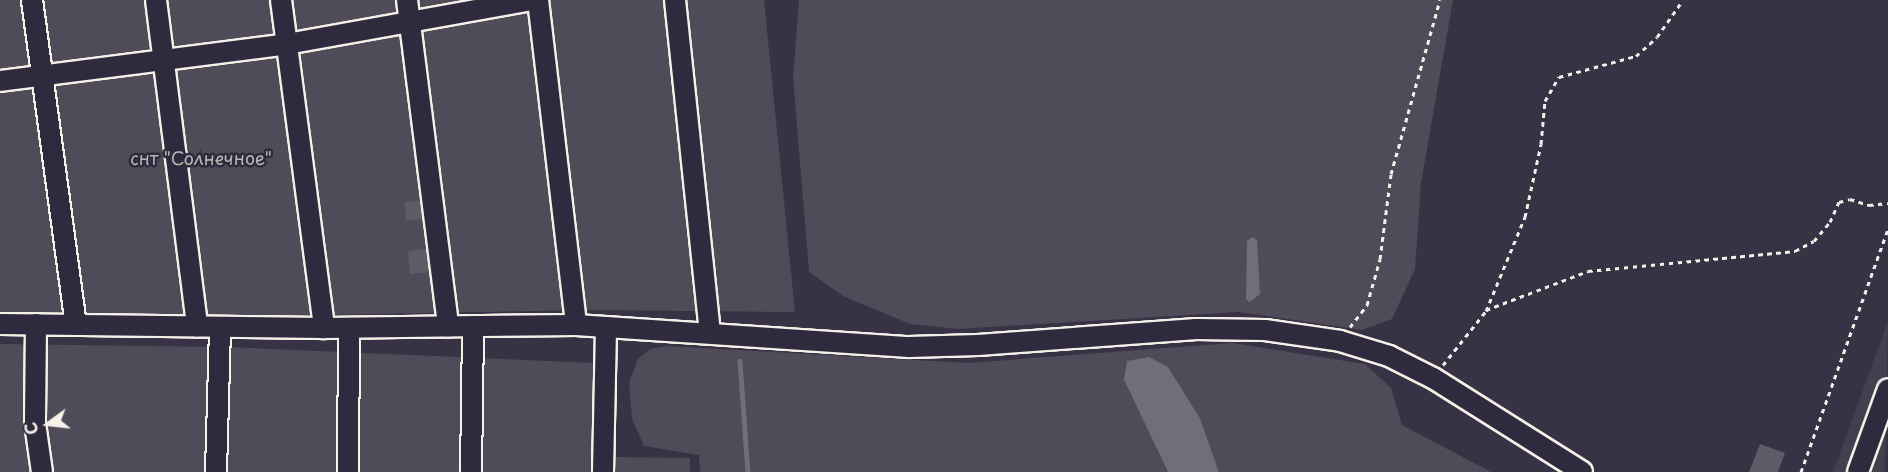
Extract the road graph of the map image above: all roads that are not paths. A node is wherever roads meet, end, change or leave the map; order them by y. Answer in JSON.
{"nodes":[{"id":1,"x":32,"y":0,"type":"edge"},
{"id":2,"x":156,"y":0,"type":"edge"},
{"id":3,"x":281,"y":0,"type":"edge"},
{"id":4,"x":407,"y":0,"type":"edge"},
{"id":5,"x":532,"y":0,"type":"edge"},
{"id":6,"x":538,"y":0,"type":"edge"},
{"id":7,"x":675,"y":0,"type":"edge"},
{"id":8,"x":410,"y":23,"type":"junction"},
{"id":9,"x":287,"y":44,"type":"junction"},
{"id":10,"x":164,"y":60,"type":"junction"},
{"id":11,"x":42,"y":76,"type":"junction"},
{"id":12,"x":0,"y":81,"type":"edge"},
{"id":13,"x":0,"y":324,"type":"edge"},
{"id":14,"x":36,"y":324,"type":"junction"},
{"id":15,"x":76,"y":325,"type":"junction"},
{"id":16,"x":576,"y":325,"type":"junction"},
{"id":17,"x":197,"y":326,"type":"junction"},
{"id":18,"x":448,"y":326,"type":"junction"},
{"id":19,"x":473,"y":326,"type":"junction"},
{"id":20,"x":220,"y":327,"type":"junction"},
{"id":21,"x":606,"y":327,"type":"junction"},
{"id":22,"x":324,"y":328,"type":"junction"},
{"id":23,"x":349,"y":328,"type":"junction"},
{"id":24,"x":710,"y":331,"type":"junction"},
{"id":25,"x":1888,"y":389,"type":"edge"},
{"id":26,"x":42,"y":472,"type":"edge"},
{"id":27,"x":216,"y":472,"type":"edge"},
{"id":28,"x":348,"y":472,"type":"edge"},
{"id":29,"x":471,"y":472,"type":"edge"},
{"id":30,"x":603,"y":472,"type":"edge"},
{"id":31,"x":1582,"y":472,"type":"edge"},
{"id":32,"x":1858,"y":472,"type":"edge"}],
"edges":[{"from":1,"to":11,"type":"street"},
{"from":2,"to":10,"type":"street"},
{"from":3,"to":9,"type":"street"},
{"from":4,"to":8,"type":"street"},
{"from":5,"to":8,"type":"street"},
{"from":6,"to":16,"type":"street"},
{"from":7,"to":24,"type":"street"},
{"from":8,"to":9,"type":"street"},
{"from":8,"to":18,"type":"street"},
{"from":9,"to":10,"type":"street"},
{"from":9,"to":22,"type":"street"},
{"from":10,"to":11,"type":"street"},
{"from":10,"to":17,"type":"street"},
{"from":11,"to":12,"type":"street"},
{"from":11,"to":15,"type":"street"},
{"from":13,"to":14,"type":"street"},
{"from":14,"to":15,"type":"street"},
{"from":14,"to":26,"type":"street"},
{"from":15,"to":17,"type":"street"},
{"from":16,"to":19,"type":"street"},
{"from":16,"to":21,"type":"street"},
{"from":17,"to":20,"type":"street"},
{"from":18,"to":19,"type":"street"},
{"from":18,"to":23,"type":"street"},
{"from":19,"to":29,"type":"street"},
{"from":20,"to":22,"type":"street"},
{"from":20,"to":27,"type":"street"},
{"from":21,"to":24,"type":"street"},
{"from":21,"to":30,"type":"street"},
{"from":22,"to":23,"type":"street"},
{"from":23,"to":28,"type":"street"},
{"from":24,"to":31,"type":"street"},
{"from":25,"to":32,"type":"street"}]}
